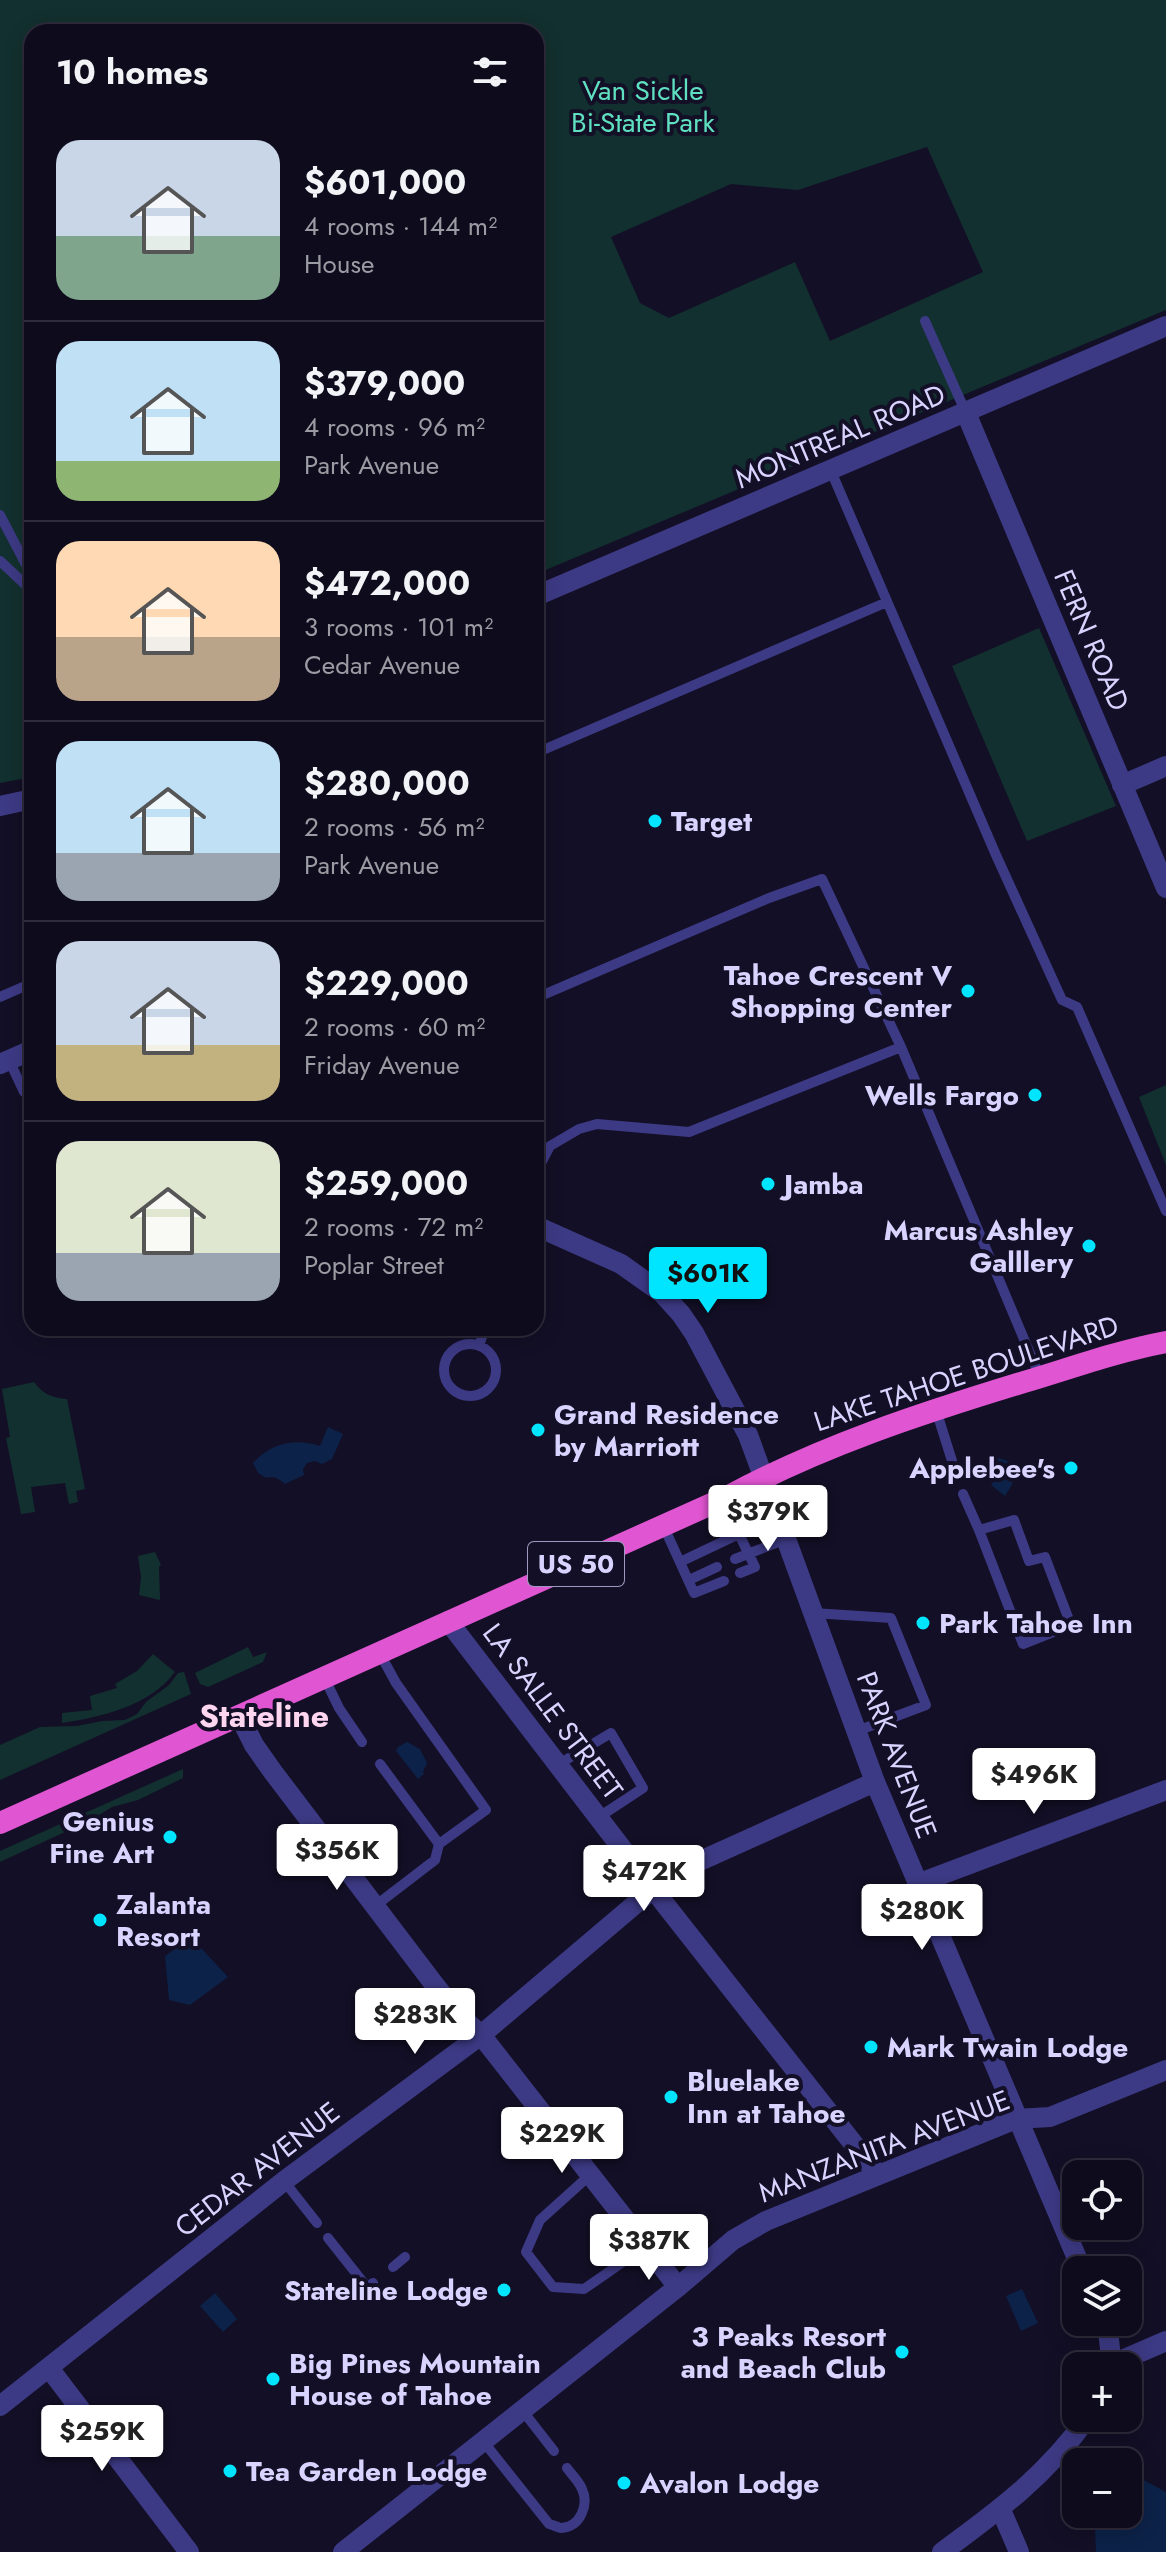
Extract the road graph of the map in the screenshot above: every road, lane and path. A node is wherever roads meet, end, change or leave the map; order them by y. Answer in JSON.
{"nodes":[{"id":1,"x":925,"y":321,"type":"dead end"},
{"id":2,"x":1166,"y":326,"type":"edge"},
{"id":3,"x":966,"y":413,"type":"junction"},
{"id":4,"x":831,"y":471,"type":"junction"},
{"id":5,"x":0,"y":515,"type":"edge"},
{"id":6,"x":0,"y":561,"type":"edge"},
{"id":7,"x":24,"y":561,"type":"edge"},
{"id":8,"x":24,"y":584,"type":"edge"},
{"id":9,"x":544,"y":593,"type":"edge"},
{"id":10,"x":887,"y":602,"type":"junction"},
{"id":11,"x":544,"y":750,"type":"edge"},
{"id":12,"x":1166,"y":766,"type":"edge"},
{"id":13,"x":1122,"y":785,"type":"junction"},
{"id":14,"x":24,"y":801,"type":"edge"},
{"id":15,"x":0,"y":806,"type":"edge"},
{"id":16,"x":1166,"y":888,"type":"edge"},
{"id":17,"x":24,"y":986,"type":"edge"},
{"id":18,"x":544,"y":995,"type":"edge"},
{"id":19,"x":0,"y":997,"type":"edge"},
{"id":20,"x":901,"y":1047,"type":"junction"},
{"id":21,"x":24,"y":1053,"type":"edge"},
{"id":22,"x":4,"y":1062,"type":"edge"},
{"id":23,"x":24,"y":1092,"type":"dead end"},
{"id":24,"x":544,"y":1158,"type":"edge"},
{"id":25,"x":1166,"y":1211,"type":"edge"},
{"id":26,"x":544,"y":1230,"type":"edge"},
{"id":27,"x":482,"y":1336,"type":"edge"},
{"id":28,"x":1166,"y":1342,"type":"edge"},
{"id":29,"x":479,"y":1346,"type":"junction"},
{"id":30,"x":1040,"y":1377,"type":"junction"},
{"id":31,"x":936,"y":1410,"type":"junction"},
{"id":32,"x":953,"y":1464,"type":"dead end"},
{"id":33,"x":764,"y":1477,"type":"junction"},
{"id":34,"x":963,"y":1494,"type":"dead end"},
{"id":35,"x":663,"y":1525,"type":"junction"},
{"id":36,"x":979,"y":1530,"type":"junction"},
{"id":37,"x":786,"y":1539,"type":"junction"},
{"id":38,"x":749,"y":1552,"type":"junction"},
{"id":39,"x":735,"y":1559,"type":"dead end"},
{"id":40,"x":680,"y":1562,"type":"junction"},
{"id":41,"x":717,"y":1567,"type":"dead end"},
{"id":42,"x":740,"y":1573,"type":"dead end"},
{"id":43,"x":689,"y":1580,"type":"junction"},
{"id":44,"x":724,"y":1581,"type":"dead end"},
{"id":45,"x":813,"y":1613,"type":"junction"},
{"id":46,"x":448,"y":1621,"type":"junction"},
{"id":47,"x":379,"y":1652,"type":"junction"},
{"id":48,"x":324,"y":1677,"type":"junction"},
{"id":49,"x":239,"y":1715,"type":"junction"},
{"id":50,"x":857,"y":1731,"type":"junction"},
{"id":51,"x":362,"y":1742,"type":"dead end"},
{"id":52,"x":380,"y":1764,"type":"dead end"},
{"id":53,"x":559,"y":1764,"type":"junction"},
{"id":54,"x":875,"y":1782,"type":"junction"},
{"id":55,"x":1166,"y":1790,"type":"edge"},
{"id":56,"x":599,"y":1817,"type":"junction"},
{"id":57,"x":0,"y":1823,"type":"edge"},
{"id":58,"x":439,"y":1844,"type":"junction"},
{"id":59,"x":917,"y":1884,"type":"junction"},
{"id":60,"x":653,"y":1889,"type":"junction"},
{"id":61,"x":375,"y":1906,"type":"junction"},
{"id":62,"x":481,"y":2035,"type":"junction"},
{"id":63,"x":1166,"y":2070,"type":"edge"},
{"id":64,"x":1016,"y":2119,"type":"junction"},
{"id":65,"x":590,"y":2175,"type":"junction"},
{"id":66,"x":878,"y":2175,"type":"junction"},
{"id":67,"x":284,"y":2181,"type":"junction"},
{"id":68,"x":317,"y":2223,"type":"dead end"},
{"id":69,"x":328,"y":2238,"type":"dead end"},
{"id":70,"x":646,"y":2246,"type":"junction"},
{"id":71,"x":1076,"y":2256,"type":"edge"},
{"id":72,"x":405,"y":2257,"type":"dead end"},
{"id":73,"x":393,"y":2267,"type":"dead end"},
{"id":74,"x":373,"y":2283,"type":"dead end"},
{"id":75,"x":678,"y":2287,"type":"junction"},
{"id":76,"x":1166,"y":2341,"type":"edge"},
{"id":77,"x":1142,"y":2352,"type":"edge"},
{"id":78,"x":49,"y":2368,"type":"junction"},
{"id":79,"x":0,"y":2406,"type":"edge"},
{"id":80,"x":522,"y":2410,"type":"junction"},
{"id":81,"x":1077,"y":2432,"type":"edge"},
{"id":82,"x":483,"y":2441,"type":"junction"},
{"id":83,"x":554,"y":2451,"type":"dead end"},
{"id":84,"x":567,"y":2468,"type":"dead end"},
{"id":85,"x":1001,"y":2510,"type":"junction"},
{"id":86,"x":189,"y":2552,"type":"edge"},
{"id":87,"x":343,"y":2552,"type":"edge"},
{"id":88,"x":942,"y":2552,"type":"edge"},
{"id":89,"x":1019,"y":2552,"type":"edge"}],
"edges":[{"from":1,"to":3,"type":"lane"},
{"from":2,"to":3,"type":"street","name":"MONTREAL ROAD"},
{"from":3,"to":4,"type":"street","name":"MONTREAL ROAD"},
{"from":3,"to":13,"type":"street","name":"FERN ROAD"},
{"from":4,"to":9,"type":"street","name":"MONTREAL ROAD"},
{"from":4,"to":10,"type":"lane"},
{"from":5,"to":7,"type":"lane"},
{"from":6,"to":8,"type":"lane"},
{"from":10,"to":11,"type":"lane"},
{"from":10,"to":25,"type":"lane"},
{"from":12,"to":13,"type":"street"},
{"from":13,"to":16,"type":"street","name":"FERN ROAD"},
{"from":14,"to":15,"type":"street"},
{"from":17,"to":19,"type":"lane"},
{"from":18,"to":20,"type":"lane"},
{"from":20,"to":24,"type":"lane"},
{"from":20,"to":30,"type":"lane"},
{"from":21,"to":22,"type":"street"},
{"from":22,"to":23,"type":"lane"},
{"from":26,"to":33,"type":"street","name":"PARK AVENUE"},
{"from":27,"to":29,"type":"lane"},
{"from":28,"to":30,"type":"highway","name":"LAKE TAHOE BOULEVARD","number":"US 50"},
{"from":29,"to":29,"type":"lane"},
{"from":30,"to":31,"type":"highway","name":"LAKE TAHOE BOULEVARD","number":"US 50"},
{"from":31,"to":32,"type":"lane"},
{"from":31,"to":33,"type":"highway","name":"LAKE TAHOE BOULEVARD","number":"US 50"},
{"from":33,"to":35,"type":"highway","name":"LAKE TAHOE BOULEVARD","number":"US 50"},
{"from":33,"to":37,"type":"street","name":"PARK AVENUE"},
{"from":34,"to":36,"type":"lane"},
{"from":35,"to":40,"type":"lane"},
{"from":35,"to":46,"type":"highway","name":"LAKE TAHOE BOULEVARD","number":"US 50"},
{"from":36,"to":36,"type":"lane"},
{"from":37,"to":38,"type":"lane"},
{"from":37,"to":45,"type":"street","name":"PARK AVENUE"},
{"from":38,"to":39,"type":"lane"},
{"from":38,"to":40,"type":"lane"},
{"from":38,"to":42,"type":"lane"},
{"from":40,"to":43,"type":"lane"},
{"from":41,"to":43,"type":"lane"},
{"from":43,"to":44,"type":"lane"},
{"from":45,"to":50,"type":"street","name":"PARK AVENUE"},
{"from":45,"to":50,"type":"lane"},
{"from":46,"to":47,"type":"highway","name":"LAKE TAHOE BOULEVARD","number":"US 50"},
{"from":46,"to":53,"type":"street","name":"LA SALLE STREET"},
{"from":47,"to":48,"type":"highway","name":"LAKE TAHOE BOULEVARD","number":"US 50"},
{"from":47,"to":58,"type":"lane"},
{"from":48,"to":49,"type":"highway","name":"LAKE TAHOE BOULEVARD","number":"US 50"},
{"from":48,"to":51,"type":"lane"},
{"from":49,"to":57,"type":"highway","name":"LAKE TAHOE BOULEVARD","number":"US 50"},
{"from":49,"to":61,"type":"street"},
{"from":50,"to":54,"type":"street","name":"PARK AVENUE"},
{"from":52,"to":58,"type":"lane"},
{"from":53,"to":56,"type":"street","name":"LA SALLE STREET"},
{"from":53,"to":56,"type":"lane"},
{"from":54,"to":59,"type":"street","name":"PARK AVENUE"},
{"from":54,"to":60,"type":"street","name":"CEDAR AVENUE"},
{"from":55,"to":59,"type":"street"},
{"from":56,"to":60,"type":"street","name":"LA SALLE STREET"},
{"from":58,"to":61,"type":"lane"},
{"from":59,"to":64,"type":"street","name":"PARK AVENUE"},
{"from":60,"to":62,"type":"street","name":"CEDAR AVENUE"},
{"from":60,"to":66,"type":"street","name":"LA SALLE STREET"},
{"from":61,"to":62,"type":"street"},
{"from":62,"to":65,"type":"street"},
{"from":62,"to":67,"type":"street","name":"CEDAR AVENUE"},
{"from":63,"to":64,"type":"street","name":"MANZANITA AVENUE"},
{"from":64,"to":66,"type":"street","name":"MANZANITA AVENUE"},
{"from":64,"to":71,"type":"street","name":"PARK AVENUE"},
{"from":65,"to":70,"type":"street"},
{"from":65,"to":70,"type":"lane"},
{"from":66,"to":75,"type":"street","name":"MANZANITA AVENUE"},
{"from":67,"to":68,"type":"lane"},
{"from":67,"to":78,"type":"street","name":"CEDAR AVENUE"},
{"from":69,"to":74,"type":"lane"},
{"from":70,"to":75,"type":"street"},
{"from":72,"to":73,"type":"lane"},
{"from":75,"to":80,"type":"street","name":"MANZANITA AVENUE"},
{"from":76,"to":77,"type":"street"},
{"from":78,"to":79,"type":"street","name":"CEDAR AVENUE"},
{"from":78,"to":86,"type":"street"},
{"from":80,"to":82,"type":"street","name":"MANZANITA AVENUE"},
{"from":80,"to":83,"type":"lane"},
{"from":81,"to":85,"type":"street"},
{"from":82,"to":84,"type":"lane"},
{"from":82,"to":87,"type":"street","name":"MANZANITA AVENUE"},
{"from":85,"to":88,"type":"street"},
{"from":85,"to":89,"type":"street"}]}
